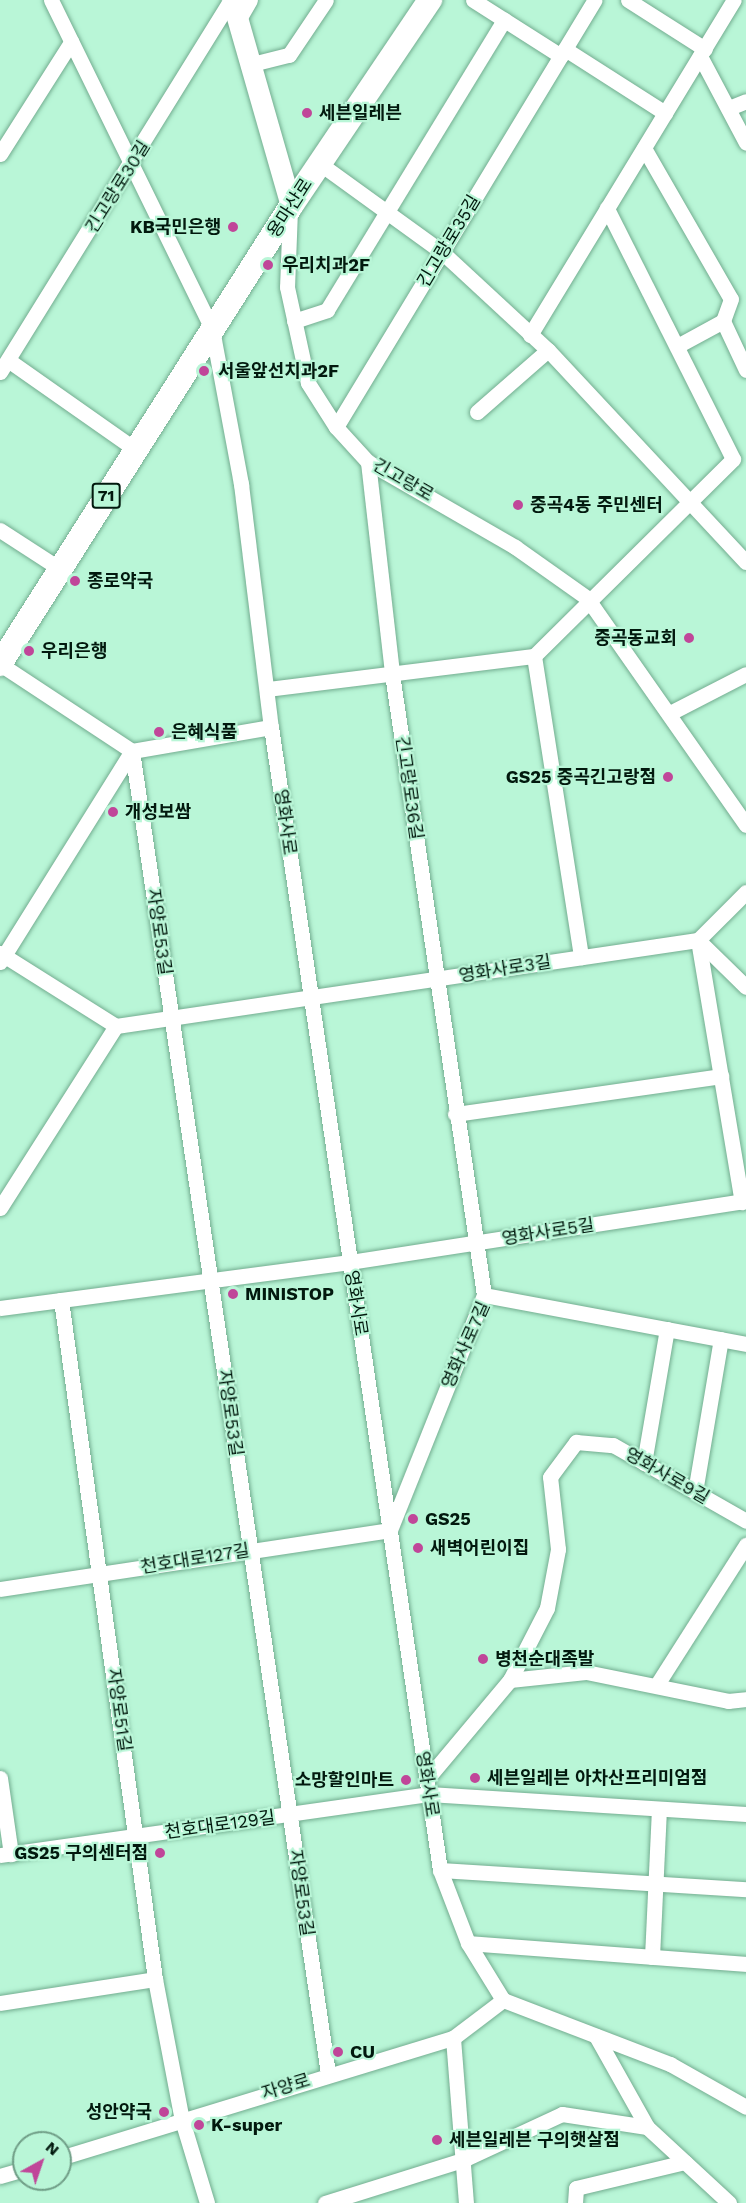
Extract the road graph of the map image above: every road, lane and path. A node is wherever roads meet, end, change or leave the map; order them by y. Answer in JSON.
{"nodes":[{"id":1,"x":51,"y":0,"type":"edge"},
{"id":2,"x":250,"y":0,"type":"edge"},
{"id":3,"x":326,"y":0,"type":"edge"},
{"id":4,"x":430,"y":0,"type":"edge"},
{"id":5,"x":473,"y":0,"type":"edge"},
{"id":6,"x":595,"y":0,"type":"edge"},
{"id":7,"x":628,"y":0,"type":"edge"},
{"id":8,"x":734,"y":0,"type":"edge"},
{"id":9,"x":234,"y":6,"type":"edge"},
{"id":10,"x":504,"y":20,"type":"junction"},
{"id":11,"x":71,"y":42,"type":"junction"},
{"id":12,"x":563,"y":52,"type":"junction"},
{"id":13,"x":703,"y":52,"type":"junction"},
{"id":14,"x":252,"y":64,"type":"junction"},
{"id":15,"x":746,"y":101,"type":"edge"},
{"id":16,"x":729,"y":108,"type":"junction"},
{"id":17,"x":665,"y":113,"type":"junction"},
{"id":18,"x":746,"y":143,"type":"edge"},
{"id":19,"x":644,"y":148,"type":"junction"},
{"id":20,"x":0,"y":154,"type":"edge"},
{"id":21,"x":320,"y":163,"type":"junction"},
{"id":22,"x":132,"y":166,"type":"junction"},
{"id":23,"x":291,"y":206,"type":"junction"},
{"id":24,"x":607,"y":208,"type":"junction"},
{"id":25,"x":385,"y":210,"type":"junction"},
{"id":26,"x":442,"y":252,"type":"junction"},
{"id":27,"x":746,"y":293,"type":"edge"},
{"id":28,"x":731,"y":299,"type":"junction"},
{"id":29,"x":294,"y":321,"type":"junction"},
{"id":30,"x":723,"y":321,"type":"junction"},
{"id":31,"x":212,"y":329,"type":"junction"},
{"id":32,"x":530,"y":335,"type":"junction"},
{"id":33,"x":679,"y":345,"type":"junction"},
{"id":34,"x":548,"y":350,"type":"junction"},
{"id":35,"x":4,"y":366,"type":"edge"},
{"id":36,"x":746,"y":370,"type":"edge"},
{"id":37,"x":477,"y":412,"type":"dead end"},
{"id":38,"x":336,"y":427,"type":"junction"},
{"id":39,"x":136,"y":450,"type":"junction"},
{"id":40,"x":368,"y":462,"type":"junction"},
{"id":41,"x":690,"y":500,"type":"junction"},
{"id":42,"x":0,"y":530,"type":"edge"},
{"id":43,"x":746,"y":562,"type":"edge"},
{"id":44,"x":60,"y":569,"type":"junction"},
{"id":45,"x":587,"y":598,"type":"junction"},
{"id":46,"x":534,"y":656,"type":"junction"},
{"id":47,"x":0,"y":664,"type":"edge"},
{"id":48,"x":392,"y":674,"type":"junction"},
{"id":49,"x":746,"y":674,"type":"edge"},
{"id":50,"x":268,"y":689,"type":"junction"},
{"id":51,"x":670,"y":713,"type":"junction"},
{"id":52,"x":271,"y":727,"type":"junction"},
{"id":53,"x":132,"y":751,"type":"junction"},
{"id":54,"x":746,"y":825,"type":"edge"},
{"id":55,"x":746,"y":892,"type":"edge"},
{"id":56,"x":698,"y":940,"type":"junction"},
{"id":57,"x":1,"y":957,"type":"edge"},
{"id":58,"x":581,"y":957,"type":"junction"},
{"id":59,"x":434,"y":979,"type":"junction"},
{"id":60,"x":746,"y":987,"type":"edge"},
{"id":61,"x":311,"y":998,"type":"junction"},
{"id":62,"x":172,"y":1018,"type":"junction"},
{"id":63,"x":116,"y":1026,"type":"junction"},
{"id":64,"x":721,"y":1076,"type":"junction"},
{"id":65,"x":455,"y":1114,"type":"junction"},
{"id":66,"x":744,"y":1202,"type":"edge"},
{"id":67,"x":0,"y":1208,"type":"edge"},
{"id":68,"x":476,"y":1243,"type":"junction"},
{"id":69,"x":350,"y":1262,"type":"junction"},
{"id":70,"x":210,"y":1281,"type":"junction"},
{"id":71,"x":484,"y":1295,"type":"junction"},
{"id":72,"x":61,"y":1300,"type":"junction"},
{"id":73,"x":0,"y":1308,"type":"edge"},
{"id":74,"x":667,"y":1329,"type":"junction"},
{"id":75,"x":721,"y":1339,"type":"junction"},
{"id":76,"x":746,"y":1344,"type":"edge"},
{"id":77,"x":644,"y":1463,"type":"junction"},
{"id":78,"x":695,"y":1492,"type":"junction"},
{"id":79,"x":746,"y":1521,"type":"edge"},
{"id":80,"x":390,"y":1530,"type":"junction"},
{"id":81,"x":746,"y":1545,"type":"edge"},
{"id":82,"x":250,"y":1550,"type":"junction"},
{"id":83,"x":101,"y":1573,"type":"junction"},
{"id":84,"x":0,"y":1589,"type":"edge"},
{"id":85,"x":510,"y":1680,"type":"junction"},
{"id":86,"x":658,"y":1683,"type":"junction"},
{"id":87,"x":746,"y":1699,"type":"edge"},
{"id":88,"x":0,"y":1778,"type":"edge"},
{"id":89,"x":427,"y":1787,"type":"junction"},
{"id":90,"x":658,"y":1809,"type":"junction"},
{"id":91,"x":289,"y":1814,"type":"junction"},
{"id":92,"x":746,"y":1814,"type":"edge"},
{"id":93,"x":136,"y":1837,"type":"junction"},
{"id":94,"x":6,"y":1855,"type":"edge"},
{"id":95,"x":440,"y":1870,"type":"junction"},
{"id":96,"x":655,"y":1883,"type":"junction"},
{"id":97,"x":746,"y":1889,"type":"edge"},
{"id":98,"x":468,"y":1943,"type":"junction"},
{"id":99,"x":652,"y":1957,"type":"junction"},
{"id":100,"x":746,"y":1964,"type":"edge"},
{"id":101,"x":155,"y":1979,"type":"junction"},
{"id":102,"x":503,"y":2000,"type":"junction"},
{"id":103,"x":0,"y":2003,"type":"edge"},
{"id":104,"x":596,"y":2036,"type":"junction"},
{"id":105,"x":453,"y":2038,"type":"junction"},
{"id":106,"x":328,"y":2074,"type":"junction"},
{"id":107,"x":746,"y":2107,"type":"edge"},
{"id":108,"x":182,"y":2120,"type":"junction"},
{"id":109,"x":647,"y":2127,"type":"junction"},
{"id":110,"x":72,"y":2154,"type":"edge"},
{"id":111,"x":465,"y":2159,"type":"junction"},
{"id":112,"x":685,"y":2162,"type":"junction"},
{"id":113,"x":207,"y":2203,"type":"edge"},
{"id":114,"x":325,"y":2203,"type":"edge"},
{"id":115,"x":466,"y":2203,"type":"edge"},
{"id":116,"x":575,"y":2203,"type":"edge"},
{"id":117,"x":729,"y":2203,"type":"edge"}],
"edges":[{"from":1,"to":11,"type":"street","name":"영화사로"},
{"from":2,"to":9,"type":"street","name":"긴고랑로30길"},
{"from":3,"to":14,"type":"street"},
{"from":4,"to":21,"type":"main road","name":"용마산로","number":"71"},
{"from":5,"to":10,"type":"street"},
{"from":6,"to":12,"type":"street","name":"긴고랑로35길"},
{"from":7,"to":13,"type":"street"},
{"from":8,"to":13,"type":"street"},
{"from":9,"to":14,"type":"main road","name":"긴고랑로"},
{"from":9,"to":22,"type":"street","name":"긴고랑로30길"},
{"from":10,"to":12,"type":"street"},
{"from":10,"to":25,"type":"street"},
{"from":11,"to":20,"type":"street"},
{"from":11,"to":22,"type":"street","name":"영화사로"},
{"from":12,"to":17,"type":"street"},
{"from":12,"to":26,"type":"street","name":"긴고랑로35길"},
{"from":13,"to":16,"type":"street"},
{"from":13,"to":17,"type":"street"},
{"from":14,"to":23,"type":"main road","name":"긴고랑로"},
{"from":15,"to":16,"type":"street"},
{"from":16,"to":18,"type":"street"},
{"from":17,"to":19,"type":"street"},
{"from":19,"to":24,"type":"street"},
{"from":19,"to":28,"type":"street"},
{"from":21,"to":23,"type":"main road","name":"용마산로","number":"71"},
{"from":21,"to":25,"type":"street"},
{"from":22,"to":31,"type":"street","name":"영화사로"},
{"from":22,"to":35,"type":"street","name":"긴고랑로30길"},
{"from":23,"to":29,"type":"street","name":"긴고랑로"},
{"from":23,"to":31,"type":"main road","name":"용마산로","number":"71"},
{"from":24,"to":32,"type":"street"},
{"from":24,"to":33,"type":"street"},
{"from":25,"to":26,"type":"street"},
{"from":25,"to":29,"type":"street"},
{"from":26,"to":32,"type":"street"},
{"from":26,"to":38,"type":"street","name":"긴고랑로35길"},
{"from":27,"to":28,"type":"street"},
{"from":28,"to":30,"type":"street"},
{"from":29,"to":38,"type":"street","name":"긴고랑로"},
{"from":30,"to":33,"type":"street"},
{"from":30,"to":36,"type":"street"},
{"from":31,"to":39,"type":"main road","name":"용마산로","number":"71"},
{"from":31,"to":50,"type":"street","name":"영화사로"},
{"from":32,"to":34,"type":"street"},
{"from":33,"to":41,"type":"street"},
{"from":34,"to":37,"type":"street"},
{"from":34,"to":41,"type":"street"},
{"from":35,"to":39,"type":"street"},
{"from":38,"to":40,"type":"street","name":"긴고랑로"},
{"from":39,"to":44,"type":"main road","name":"용마산로","number":"71"},
{"from":40,"to":45,"type":"street","name":"긴고랑로"},
{"from":40,"to":48,"type":"street","name":"긴고랑로36길"},
{"from":41,"to":43,"type":"street"},
{"from":41,"to":45,"type":"street"},
{"from":42,"to":44,"type":"street"},
{"from":44,"to":47,"type":"main road","name":"용마산로","number":"71"},
{"from":45,"to":46,"type":"street"},
{"from":45,"to":51,"type":"street","name":"긴고랑로"},
{"from":46,"to":48,"type":"street"},
{"from":46,"to":58,"type":"street"},
{"from":47,"to":53,"type":"street"},
{"from":48,"to":50,"type":"street"},
{"from":48,"to":59,"type":"street","name":"긴고랑로36길"},
{"from":49,"to":51,"type":"street"},
{"from":50,"to":52,"type":"street","name":"영화사로"},
{"from":51,"to":54,"type":"street","name":"긴고랑로"},
{"from":52,"to":53,"type":"street"},
{"from":52,"to":61,"type":"street","name":"영화사로"},
{"from":53,"to":57,"type":"street"},
{"from":53,"to":62,"type":"street","name":"자양로53길"},
{"from":55,"to":56,"type":"street"},
{"from":56,"to":58,"type":"street","name":"영화사로3길"},
{"from":56,"to":60,"type":"street"},
{"from":56,"to":64,"type":"street"},
{"from":57,"to":63,"type":"street"},
{"from":58,"to":59,"type":"street","name":"영화사로3길"},
{"from":59,"to":61,"type":"street","name":"영화사로3길"},
{"from":59,"to":65,"type":"street","name":"긴고랑로36길"},
{"from":61,"to":62,"type":"street","name":"영화사로3길"},
{"from":61,"to":69,"type":"street","name":"영화사로"},
{"from":62,"to":63,"type":"street","name":"영화사로3길"},
{"from":62,"to":70,"type":"street","name":"자양로53길"},
{"from":63,"to":67,"type":"street"},
{"from":64,"to":65,"type":"street"},
{"from":64,"to":66,"type":"street"},
{"from":65,"to":68,"type":"street","name":"긴고랑로36길"},
{"from":66,"to":68,"type":"street","name":"영화사로5길"},
{"from":68,"to":69,"type":"street","name":"영화사로5길"},
{"from":68,"to":71,"type":"street","name":"긴고랑로36길"},
{"from":69,"to":70,"type":"street","name":"영화사로5길"},
{"from":69,"to":80,"type":"street","name":"영화사로"},
{"from":70,"to":72,"type":"street","name":"영화사로5길"},
{"from":70,"to":82,"type":"street","name":"자양로53길"},
{"from":71,"to":74,"type":"street","name":"영화사로7길"},
{"from":71,"to":80,"type":"street","name":"영화사로7길"},
{"from":72,"to":73,"type":"street","name":"영화사로5길"},
{"from":72,"to":83,"type":"street","name":"자양로51길"},
{"from":74,"to":75,"type":"street","name":"영화사로7길"},
{"from":74,"to":77,"type":"street"},
{"from":75,"to":76,"type":"street","name":"영화사로7길"},
{"from":75,"to":78,"type":"street"},
{"from":77,"to":78,"type":"street","name":"영화사로9길"},
{"from":77,"to":85,"type":"street","name":"영화사로9길"},
{"from":78,"to":79,"type":"street","name":"영화사로9길"},
{"from":80,"to":82,"type":"street","name":"천호대로127길"},
{"from":80,"to":89,"type":"street","name":"영화사로"},
{"from":81,"to":86,"type":"street"},
{"from":82,"to":83,"type":"street","name":"천호대로127길"},
{"from":82,"to":91,"type":"street","name":"자양로53길"},
{"from":83,"to":84,"type":"street","name":"천호대로127길"},
{"from":83,"to":93,"type":"street","name":"자양로51길"},
{"from":85,"to":86,"type":"street"},
{"from":85,"to":89,"type":"street","name":"영화사로9길"},
{"from":86,"to":87,"type":"street"},
{"from":88,"to":94,"type":"street","name":"천호대로129길"},
{"from":89,"to":90,"type":"street","name":"천호대로129길"},
{"from":89,"to":91,"type":"street","name":"천호대로129길"},
{"from":89,"to":95,"type":"street","name":"영화사로"},
{"from":90,"to":92,"type":"street","name":"천호대로129길"},
{"from":90,"to":96,"type":"street"},
{"from":91,"to":93,"type":"street","name":"천호대로129길"},
{"from":91,"to":106,"type":"street","name":"자양로53길"},
{"from":93,"to":94,"type":"street","name":"천호대로129길"},
{"from":93,"to":101,"type":"street","name":"자양로51길"},
{"from":95,"to":96,"type":"street"},
{"from":95,"to":98,"type":"street","name":"영화사로"},
{"from":96,"to":97,"type":"street"},
{"from":96,"to":99,"type":"street"},
{"from":98,"to":99,"type":"street"},
{"from":98,"to":102,"type":"street","name":"영화사로"},
{"from":99,"to":100,"type":"street"},
{"from":101,"to":103,"type":"street"},
{"from":101,"to":108,"type":"street","name":"자양로51길"},
{"from":102,"to":104,"type":"street"},
{"from":102,"to":105,"type":"street","name":"자양로"},
{"from":104,"to":107,"type":"street"},
{"from":104,"to":109,"type":"street"},
{"from":105,"to":106,"type":"street","name":"자양로"},
{"from":105,"to":111,"type":"street"},
{"from":106,"to":108,"type":"street","name":"자양로"},
{"from":108,"to":110,"type":"street","name":"자양로"},
{"from":108,"to":113,"type":"street","name":"자양로51길"},
{"from":109,"to":111,"type":"street"},
{"from":109,"to":112,"type":"street"},
{"from":111,"to":114,"type":"street"},
{"from":111,"to":115,"type":"street"},
{"from":112,"to":116,"type":"street"},
{"from":112,"to":117,"type":"street"}]}
